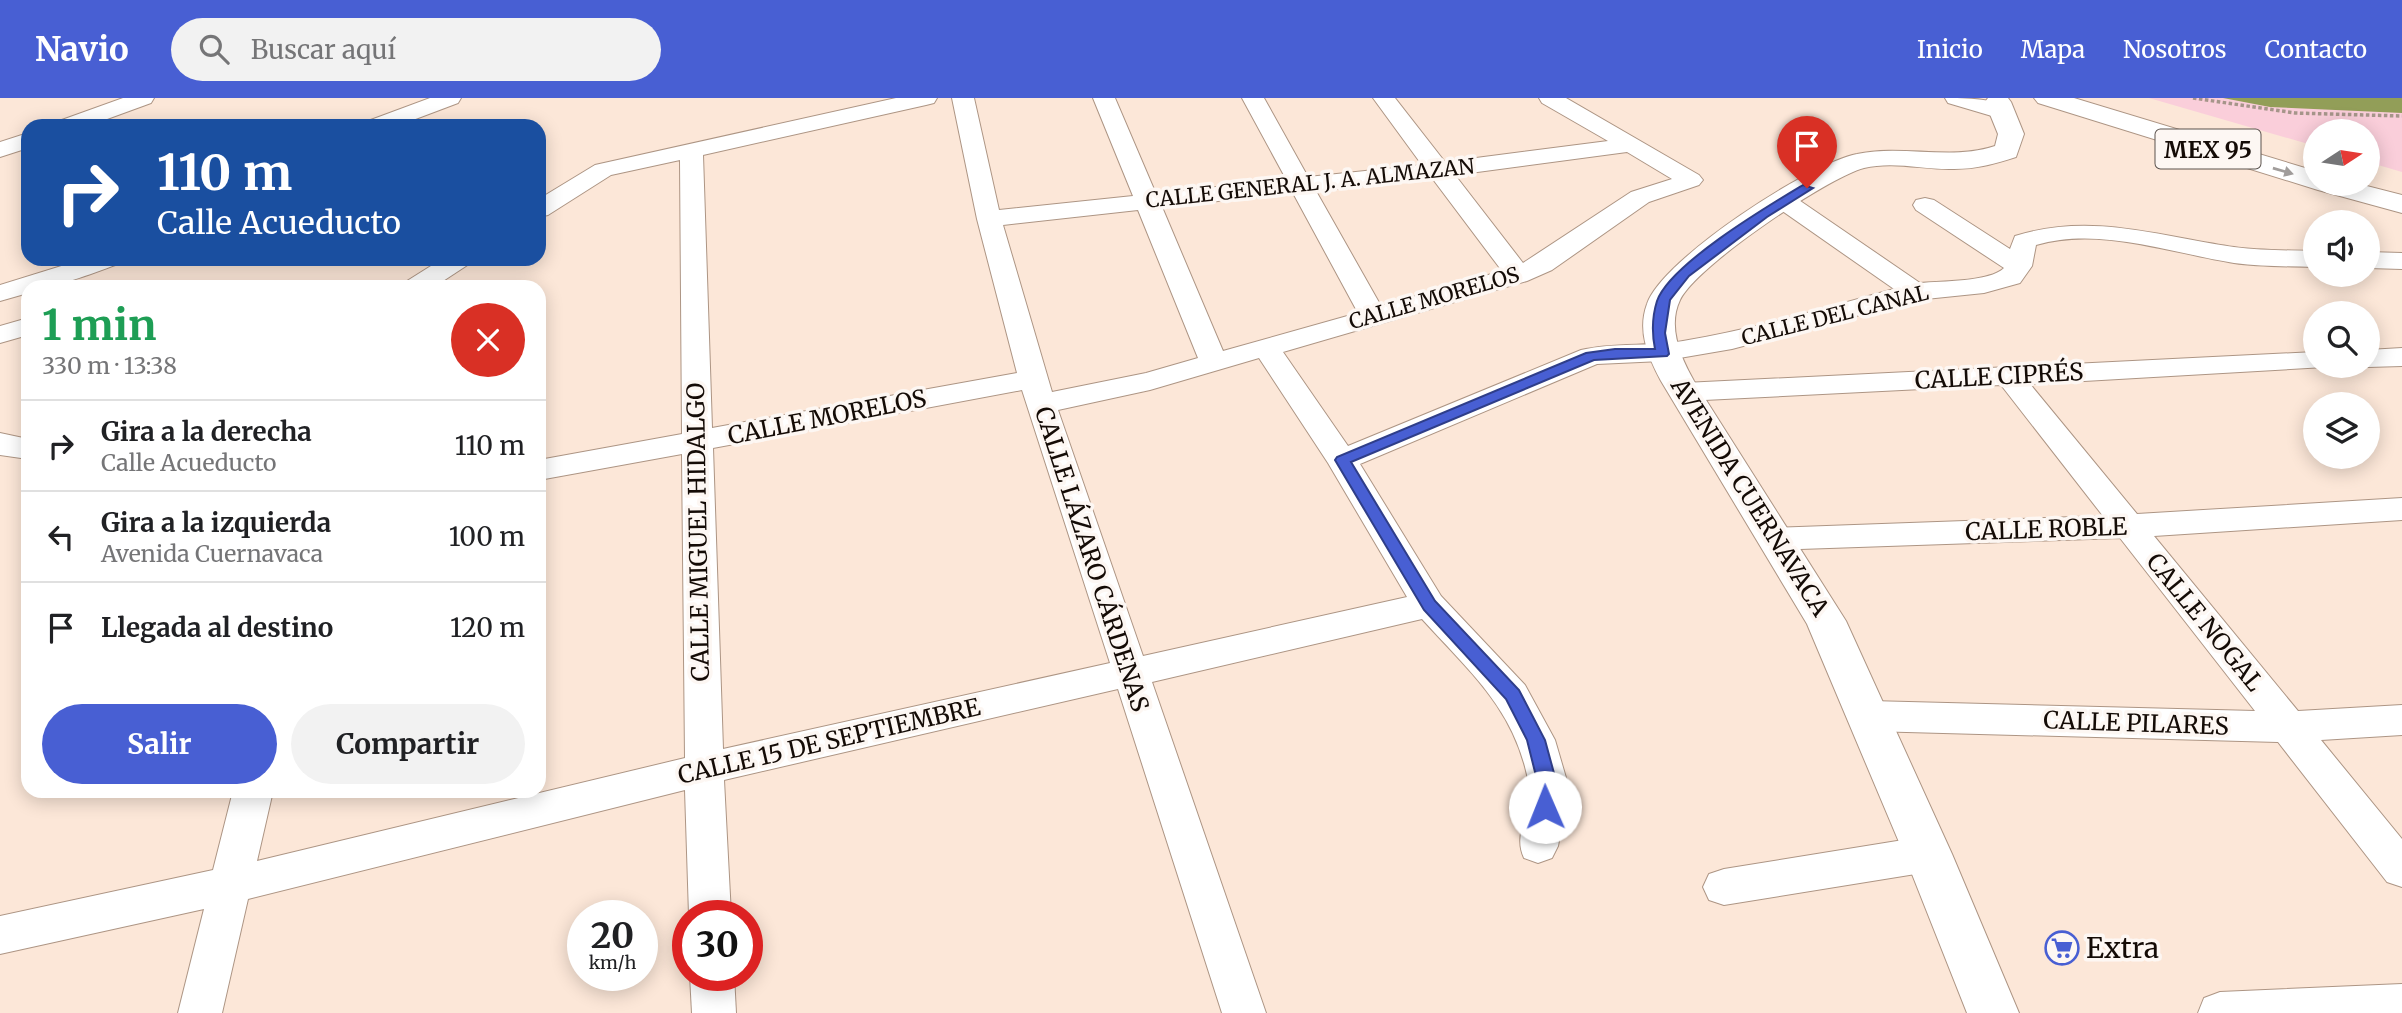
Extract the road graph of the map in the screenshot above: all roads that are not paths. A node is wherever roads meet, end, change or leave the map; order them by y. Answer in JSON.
{"nodes":[{"id":1,"x":143,"y":98,"type":"edge"},
{"id":2,"x":450,"y":98,"type":"edge"},
{"id":3,"x":926,"y":98,"type":"edge"},
{"id":4,"x":963,"y":98,"type":"edge"},
{"id":5,"x":1104,"y":98,"type":"edge"},
{"id":6,"x":1253,"y":98,"type":"edge"},
{"id":7,"x":1384,"y":98,"type":"edge"},
{"id":8,"x":1549,"y":98,"type":"edge"},
{"id":9,"x":1955,"y":98,"type":"edge"},
{"id":10,"x":2047,"y":98,"type":"edge"},
{"id":11,"x":2100,"y":98,"type":"edge"},
{"id":12,"x":2000,"y":107,"type":"joint"},
{"id":13,"x":87,"y":119,"type":"edge"},
{"id":14,"x":394,"y":119,"type":"edge"},
{"id":15,"x":1631,"y":145,"type":"junction"},
{"id":16,"x":691,"y":149,"type":"junction"},
{"id":17,"x":2303,"y":157,"type":"edge"},
{"id":18,"x":1439,"y":170,"type":"junction"},
{"id":19,"x":2303,"y":176,"type":"edge"},
{"id":20,"x":2380,"y":177,"type":"edge"},
{"id":21,"x":2402,"y":183,"type":"edge"},
{"id":22,"x":1301,"y":185,"type":"junction"},
{"id":23,"x":2372,"y":196,"type":"edge"},
{"id":24,"x":1784,"y":201,"type":"junction"},
{"id":25,"x":1147,"y":202,"type":"junction"},
{"id":26,"x":2402,"y":204,"type":"edge"},
{"id":27,"x":1926,"y":205,"type":"dead end"},
{"id":28,"x":546,"y":206,"type":"edge"},
{"id":29,"x":989,"y":219,"type":"junction"},
{"id":30,"x":2303,"y":258,"type":"edge"},
{"id":31,"x":2380,"y":260,"type":"edge"},
{"id":32,"x":2402,"y":261,"type":"edge"},
{"id":33,"x":89,"y":266,"type":"edge"},
{"id":34,"x":449,"y":266,"type":"edge"},
{"id":35,"x":2019,"y":266,"type":"junction"},
{"id":36,"x":1518,"y":275,"type":"junction"},
{"id":37,"x":46,"y":280,"type":"edge"},
{"id":38,"x":427,"y":280,"type":"edge"},
{"id":39,"x":21,"y":287,"type":"edge"},
{"id":40,"x":1915,"y":292,"type":"junction"},
{"id":41,"x":0,"y":293,"type":"edge"},
{"id":42,"x":1373,"y":316,"type":"junction"},
{"id":43,"x":21,"y":328,"type":"edge"},
{"id":44,"x":0,"y":335,"type":"edge"},
{"id":45,"x":1266,"y":347,"type":"junction"},
{"id":46,"x":1662,"y":354,"type":"junction"},
{"id":47,"x":1213,"y":362,"type":"junction"},
{"id":48,"x":2303,"y":362,"type":"edge"},
{"id":49,"x":2008,"y":375,"type":"junction"},
{"id":50,"x":1037,"y":391,"type":"junction"},
{"id":51,"x":1684,"y":392,"type":"junction"},
{"id":52,"x":696,"y":442,"type":"junction"},
{"id":53,"x":1342,"y":460,"type":"junction"},
{"id":54,"x":546,"y":469,"type":"edge"},
{"id":55,"x":2402,"y":509,"type":"edge"},
{"id":56,"x":2128,"y":526,"type":"junction"},
{"id":57,"x":1774,"y":539,"type":"junction"},
{"id":58,"x":1429,"y":605,"type":"junction"},
{"id":59,"x":1130,"y":674,"type":"junction"},
{"id":60,"x":1870,"y":716,"type":"junction"},
{"id":61,"x":2402,"y":720,"type":"edge"},
{"id":62,"x":2289,"y":727,"type":"junction"},
{"id":63,"x":704,"y":769,"type":"junction"},
{"id":64,"x":251,"y":798,"type":"edge"},
{"id":65,"x":1538,"y":846,"type":"dead end"},
{"id":66,"x":1928,"y":854,"type":"junction"},
{"id":67,"x":2402,"y":869,"type":"edge"},
{"id":68,"x":231,"y":885,"type":"junction"},
{"id":69,"x":1724,"y":887,"type":"dead end"},
{"id":70,"x":709,"y":900,"type":"edge"},
{"id":71,"x":0,"y":935,"type":"edge"},
{"id":72,"x":713,"y":991,"type":"edge"},
{"id":73,"x":2402,"y":1004,"type":"edge"},
{"id":74,"x":200,"y":1013,"type":"edge"},
{"id":75,"x":714,"y":1013,"type":"edge"},
{"id":76,"x":1244,"y":1013,"type":"edge"},
{"id":77,"x":1993,"y":1013,"type":"edge"},
{"id":78,"x":2220,"y":1013,"type":"edge"}],
"edges":[{"from":1,"to":13,"type":"street"},
{"from":2,"to":14,"type":"street"},
{"from":3,"to":16,"type":"street"},
{"from":4,"to":29,"type":"street","name":"CALLE LÁZARO CÁRDENAS"},
{"from":5,"to":25,"type":"street"},
{"from":6,"to":22,"type":"street"},
{"from":7,"to":18,"type":"street"},
{"from":8,"to":15,"type":"street","name":"CALLE MORELOS"},
{"from":9,"to":12,"type":"street"},
{"from":10,"to":19,"type":"main road","number":"MEX 95","one_way":true},
{"from":11,"to":17,"type":"main road","number":"MEX 95"},
{"from":12,"to":24,"type":"main road","name":"AVENIDA CUERNAVACA"},
{"from":15,"to":18,"type":"street","name":"CALLE GENERAL J. A. ALMAZAN"},
{"from":15,"to":36,"type":"street","name":"CALLE MORELOS"},
{"from":16,"to":28,"type":"street"},
{"from":16,"to":52,"type":"street","name":"CALLE MIGUEL HIDALGO"},
{"from":18,"to":22,"type":"street","name":"CALLE GENERAL J. A. ALMAZAN"},
{"from":18,"to":36,"type":"street"},
{"from":20,"to":21,"type":"main road"},
{"from":22,"to":25,"type":"street","name":"CALLE GENERAL J. A. ALMAZAN"},
{"from":22,"to":42,"type":"street"},
{"from":23,"to":26,"type":"main road"},
{"from":24,"to":40,"type":"street"},
{"from":24,"to":46,"type":"main road","name":"AVENIDA CUERNAVACA"},
{"from":25,"to":29,"type":"street","name":"CALLE GENERAL J. A. ALMAZAN"},
{"from":25,"to":47,"type":"street"},
{"from":27,"to":35,"type":"street"},
{"from":29,"to":50,"type":"street","name":"CALLE LÁZARO CÁRDENAS"},
{"from":30,"to":35,"type":"street"},
{"from":31,"to":32,"type":"street"},
{"from":33,"to":37,"type":"street"},
{"from":34,"to":38,"type":"street"},
{"from":35,"to":40,"type":"street","name":"CALLE DEL CANAL"},
{"from":36,"to":42,"type":"street","name":"CALLE MORELOS"},
{"from":39,"to":41,"type":"street"},
{"from":40,"to":46,"type":"street","name":"CALLE DEL CANAL"},
{"from":42,"to":45,"type":"street","name":"CALLE MORELOS"},
{"from":43,"to":44,"type":"street"},
{"from":45,"to":47,"type":"street","name":"CALLE MORELOS"},
{"from":45,"to":53,"type":"street"},
{"from":46,"to":51,"type":"main road","name":"AVENIDA CUERNAVACA"},
{"from":46,"to":53,"type":"street","name":"CALLE DEL CANAL"},
{"from":47,"to":50,"type":"street","name":"CALLE MORELOS"},
{"from":48,"to":49,"type":"street","name":"CALLE CIPRÉS"},
{"from":49,"to":51,"type":"street","name":"CALLE CIPRÉS"},
{"from":49,"to":56,"type":"street","name":"CALLE NOGAL"},
{"from":50,"to":52,"type":"street","name":"CALLE MORELOS"},
{"from":50,"to":59,"type":"street","name":"CALLE LÁZARO CÁRDENAS"},
{"from":51,"to":57,"type":"main road","name":"AVENIDA CUERNAVACA"},
{"from":52,"to":54,"type":"street","name":"CALLE MORELOS"},
{"from":52,"to":63,"type":"street","name":"CALLE MIGUEL HIDALGO"},
{"from":53,"to":58,"type":"street"},
{"from":55,"to":56,"type":"street","name":"CALLE ROBLE"},
{"from":56,"to":57,"type":"street","name":"CALLE ROBLE"},
{"from":56,"to":62,"type":"street","name":"CALLE NOGAL"},
{"from":57,"to":60,"type":"main road","name":"AVENIDA CUERNAVACA"},
{"from":58,"to":59,"type":"street","name":"CALLE 15 DE SEPTIEMBRE"},
{"from":58,"to":65,"type":"street"},
{"from":59,"to":63,"type":"street","name":"CALLE 15 DE SEPTIEMBRE"},
{"from":59,"to":76,"type":"street","name":"CALLE LÁZARO CÁRDENAS"},
{"from":60,"to":62,"type":"street","name":"CALLE PILARES"},
{"from":60,"to":66,"type":"main road","name":"AVENIDA CUERNAVACA"},
{"from":61,"to":62,"type":"street","name":"CALLE PILARES"},
{"from":62,"to":67,"type":"street","name":"CALLE NOGAL"},
{"from":63,"to":68,"type":"street","name":"CALLE 15 DE SEPTIEMBRE"},
{"from":63,"to":70,"type":"street","name":"CALLE MIGUEL HIDALGO"},
{"from":64,"to":68,"type":"street"},
{"from":66,"to":69,"type":"street"},
{"from":66,"to":77,"type":"main road","name":"AVENIDA CUERNAVACA"},
{"from":68,"to":71,"type":"street","name":"CALLE 15 DE SEPTIEMBRE"},
{"from":68,"to":74,"type":"street"},
{"from":72,"to":75,"type":"street"},
{"from":73,"to":78,"type":"street"}]}
